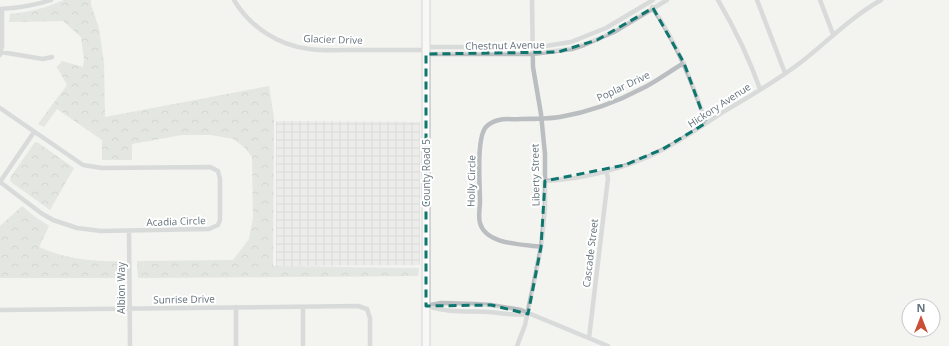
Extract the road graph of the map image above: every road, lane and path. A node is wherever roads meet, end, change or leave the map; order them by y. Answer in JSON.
{"nodes":[{"id":1,"x":51,"y":0,"type":"edge"},
{"id":2,"x":234,"y":0,"type":"edge"},
{"id":3,"x":426,"y":0,"type":"edge"},
{"id":4,"x":532,"y":0,"type":"edge"},
{"id":5,"x":667,"y":0,"type":"edge"},
{"id":6,"x":718,"y":0,"type":"edge"},
{"id":7,"x":756,"y":0,"type":"edge"},
{"id":8,"x":820,"y":0,"type":"edge"},
{"id":9,"x":881,"y":0,"type":"edge"},
{"id":10,"x":650,"y":1,"type":"edge"},
{"id":11,"x":653,"y":8,"type":"junction"},
{"id":12,"x":1,"y":9,"type":"edge"},
{"id":13,"x":833,"y":34,"type":"junction"},
{"id":14,"x":532,"y":47,"type":"junction"},
{"id":15,"x":426,"y":50,"type":"junction"},
{"id":16,"x":0,"y":54,"type":"edge"},
{"id":17,"x":533,"y":54,"type":"junction"},
{"id":18,"x":52,"y":57,"type":"dead end"},
{"id":19,"x":684,"y":63,"type":"junction"},
{"id":20,"x":785,"y":73,"type":"junction"},
{"id":21,"x":760,"y":89,"type":"junction"},
{"id":22,"x":0,"y":108,"type":"edge"},
{"id":23,"x":541,"y":119,"type":"junction"},
{"id":24,"x":706,"y":123,"type":"junction"},
{"id":25,"x":34,"y":132,"type":"junction"},
{"id":26,"x":606,"y":171,"type":"junction"},
{"id":27,"x":545,"y":181,"type":"junction"},
{"id":28,"x":0,"y":182,"type":"edge"},
{"id":29,"x":129,"y":231,"type":"junction"},
{"id":30,"x":541,"y":248,"type":"junction"},
{"id":31,"x":426,"y":306,"type":"junction"},
{"id":32,"x":236,"y":307,"type":"junction"},
{"id":33,"x":303,"y":307,"type":"junction"},
{"id":34,"x":130,"y":308,"type":"junction"},
{"id":35,"x":0,"y":310,"type":"edge"},
{"id":36,"x":528,"y":314,"type":"junction"},
{"id":37,"x":589,"y":338,"type":"junction"},
{"id":38,"x":130,"y":346,"type":"edge"},
{"id":39,"x":236,"y":346,"type":"edge"},
{"id":40,"x":303,"y":346,"type":"edge"},
{"id":41,"x":370,"y":346,"type":"edge"},
{"id":42,"x":426,"y":346,"type":"edge"},
{"id":43,"x":517,"y":346,"type":"edge"},
{"id":44,"x":608,"y":346,"type":"edge"}],
"edges":[{"from":1,"to":12,"type":"street"},
{"from":2,"to":15,"type":"street","name":"Glacier Drive"},
{"from":3,"to":15,"type":"street","name":"County Road 5"},
{"from":4,"to":14,"type":"street","name":"Liberty Street"},
{"from":5,"to":11,"type":"street","name":"Chestnut Avenue"},
{"from":6,"to":21,"type":"street"},
{"from":7,"to":20,"type":"street"},
{"from":8,"to":13,"type":"street"},
{"from":9,"to":13,"type":"street","name":"Hickory Avenue"},
{"from":10,"to":11,"type":"street"},
{"from":10,"to":14,"type":"street","name":"Chestnut Avenue"},
{"from":11,"to":17,"type":"street","name":"Chestnut Avenue"},
{"from":11,"to":19,"type":"street"},
{"from":12,"to":16,"type":"street"},
{"from":13,"to":20,"type":"street","name":"Hickory Avenue"},
{"from":14,"to":15,"type":"street","name":"Chestnut Avenue"},
{"from":14,"to":17,"type":"street","name":"Liberty Street"},
{"from":15,"to":17,"type":"street","name":"Chestnut Avenue"},
{"from":15,"to":31,"type":"street","name":"County Road 5"},
{"from":16,"to":18,"type":"street"},
{"from":17,"to":23,"type":"street","name":"Liberty Street"},
{"from":19,"to":23,"type":"street","name":"Poplar Drive"},
{"from":19,"to":24,"type":"street"},
{"from":20,"to":21,"type":"street","name":"Hickory Avenue"},
{"from":21,"to":24,"type":"street","name":"Hickory Avenue"},
{"from":22,"to":25,"type":"street","name":"Acadia Circle"},
{"from":23,"to":27,"type":"street","name":"Liberty Street"},
{"from":23,"to":30,"type":"street","name":"Holly Circle"},
{"from":24,"to":26,"type":"street","name":"Hickory Avenue"},
{"from":25,"to":28,"type":"street"},
{"from":25,"to":29,"type":"street","name":"Acadia Circle"},
{"from":26,"to":27,"type":"street","name":"Hickory Avenue"},
{"from":26,"to":37,"type":"street","name":"Cascade Street"},
{"from":27,"to":30,"type":"street","name":"Liberty Street"},
{"from":28,"to":29,"type":"street","name":"Acadia Circle"},
{"from":29,"to":34,"type":"street","name":"Albion Way"},
{"from":30,"to":36,"type":"street","name":"Liberty Street"},
{"from":31,"to":36,"type":"street"},
{"from":31,"to":36,"type":"street"},
{"from":31,"to":42,"type":"street","name":"County Road 5"},
{"from":32,"to":33,"type":"street","name":"Sunrise Drive"},
{"from":32,"to":34,"type":"street","name":"Sunrise Drive"},
{"from":32,"to":39,"type":"street"},
{"from":33,"to":40,"type":"street"},
{"from":33,"to":41,"type":"street","name":"Sunrise Drive"},
{"from":34,"to":35,"type":"street","name":"Sunrise Drive"},
{"from":34,"to":38,"type":"street","name":"Albion Way"},
{"from":36,"to":37,"type":"street"},
{"from":36,"to":43,"type":"street","name":"Liberty Street"},
{"from":37,"to":44,"type":"street"}]}
